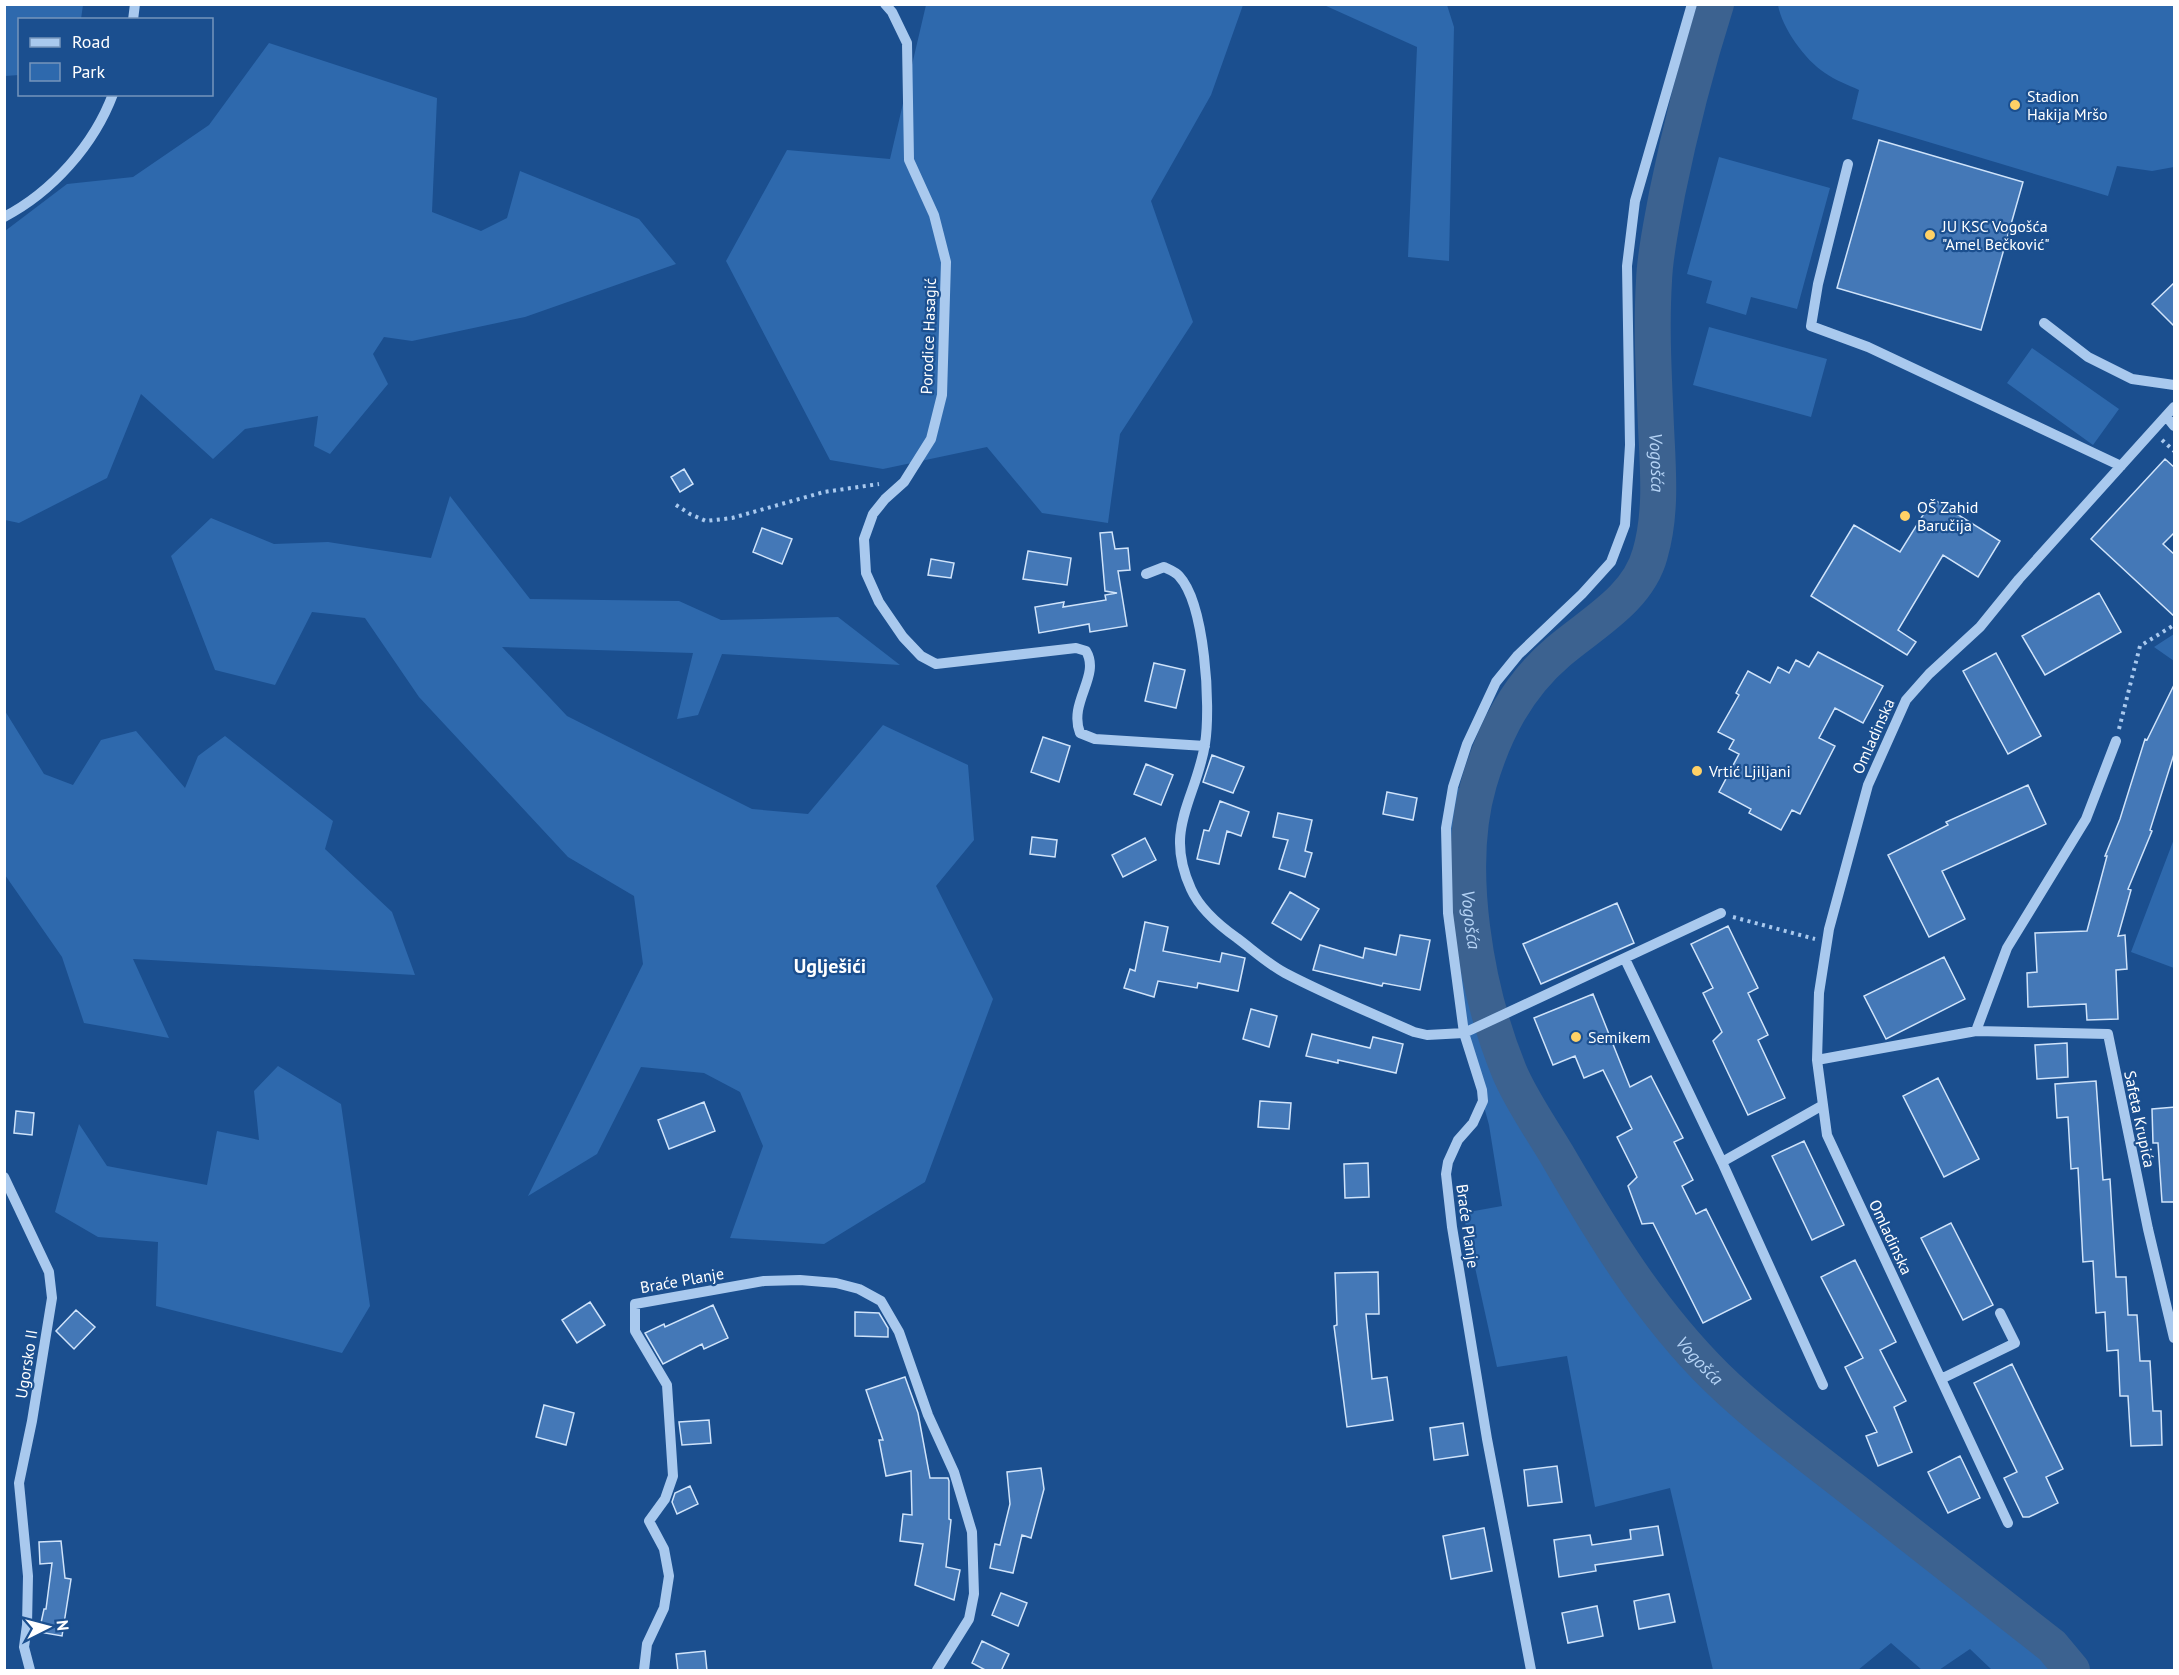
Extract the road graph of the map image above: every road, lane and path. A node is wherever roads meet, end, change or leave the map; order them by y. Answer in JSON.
{"nodes":[{"id":1,"x":885,"y":4,"type":"edge"},
{"id":2,"x":1692,"y":4,"type":"edge"},
{"id":3,"x":112,"y":96,"type":"edge"},
{"id":4,"x":1848,"y":164,"type":"dead end"},
{"id":5,"x":4,"y":217,"type":"edge"},
{"id":6,"x":2044,"y":323,"type":"dead end"},
{"id":7,"x":2175,"y":385,"type":"edge"},
{"id":8,"x":2175,"y":407,"type":"edge"},
{"id":9,"x":2166,"y":416,"type":"junction"},
{"id":10,"x":2175,"y":426,"type":"edge"},
{"id":11,"x":2121,"y":466,"type":"junction"},
{"id":12,"x":904,"y":482,"type":"junction"},
{"id":13,"x":676,"y":505,"type":"dead end"},
{"id":14,"x":1146,"y":574,"type":"dead end"},
{"id":15,"x":2175,"y":625,"type":"edge"},
{"id":16,"x":2172,"y":630,"type":"edge"},
{"id":17,"x":2116,"y":741,"type":"joint"},
{"id":18,"x":1205,"y":746,"type":"junction"},
{"id":19,"x":1721,"y":914,"type":"joint"},
{"id":20,"x":1828,"y":942,"type":"junction"},
{"id":21,"x":1625,"y":959,"type":"junction"},
{"id":22,"x":1976,"y":1031,"type":"junction"},
{"id":23,"x":1464,"y":1032,"type":"junction"},
{"id":24,"x":1817,"y":1060,"type":"junction"},
{"id":25,"x":1823,"y":1105,"type":"junction"},
{"id":26,"x":1722,"y":1162,"type":"junction"},
{"id":27,"x":4,"y":1178,"type":"edge"},
{"id":28,"x":2000,"y":1313,"type":"dead end"},
{"id":29,"x":2175,"y":1338,"type":"edge"},
{"id":30,"x":1941,"y":1379,"type":"junction"},
{"id":31,"x":1822,"y":1385,"type":"dead end"},
{"id":32,"x":2008,"y":1523,"type":"dead end"},
{"id":33,"x":27,"y":1669,"type":"edge"},
{"id":34,"x":644,"y":1671,"type":"edge"},
{"id":35,"x":937,"y":1671,"type":"edge"},
{"id":36,"x":1531,"y":1671,"type":"edge"}],
"edges":[{"from":1,"to":12,"type":"street","name":"Porodice Hasagić"},
{"from":2,"to":23,"type":"street","name":"Braće Planje"},
{"from":3,"to":5,"type":"street"},
{"from":4,"to":11,"type":"street"},
{"from":6,"to":7,"type":"street"},
{"from":8,"to":9,"type":"street","name":"Omladinska"},
{"from":9,"to":10,"type":"street"},
{"from":9,"to":11,"type":"street","name":"Omladinska"},
{"from":11,"to":20,"type":"street","name":"Omladinska"},
{"from":12,"to":13,"type":"path"},
{"from":12,"to":18,"type":"street","name":"Porodice Hasagić"},
{"from":14,"to":18,"type":"street"},
{"from":15,"to":16,"type":"path"},
{"from":16,"to":17,"type":"path"},
{"from":17,"to":22,"type":"street"},
{"from":18,"to":23,"type":"street"},
{"from":19,"to":20,"type":"path"},
{"from":19,"to":21,"type":"street"},
{"from":20,"to":24,"type":"street","name":"Omladinska"},
{"from":21,"to":23,"type":"street"},
{"from":21,"to":26,"type":"street"},
{"from":22,"to":24,"type":"street","name":"Safeta Krupića"},
{"from":22,"to":29,"type":"street","name":"Safeta Krupića"},
{"from":23,"to":36,"type":"street","name":"Braće Planje"},
{"from":24,"to":25,"type":"street","name":"Omladinska"},
{"from":25,"to":26,"type":"street"},
{"from":25,"to":30,"type":"street","name":"Omladinska"},
{"from":26,"to":31,"type":"street"},
{"from":27,"to":33,"type":"street","name":"Ugorsko II"},
{"from":28,"to":30,"type":"street"},
{"from":30,"to":32,"type":"street","name":"Omladinska"},
{"from":34,"to":35,"type":"street","name":"Braće Planje"}]}
